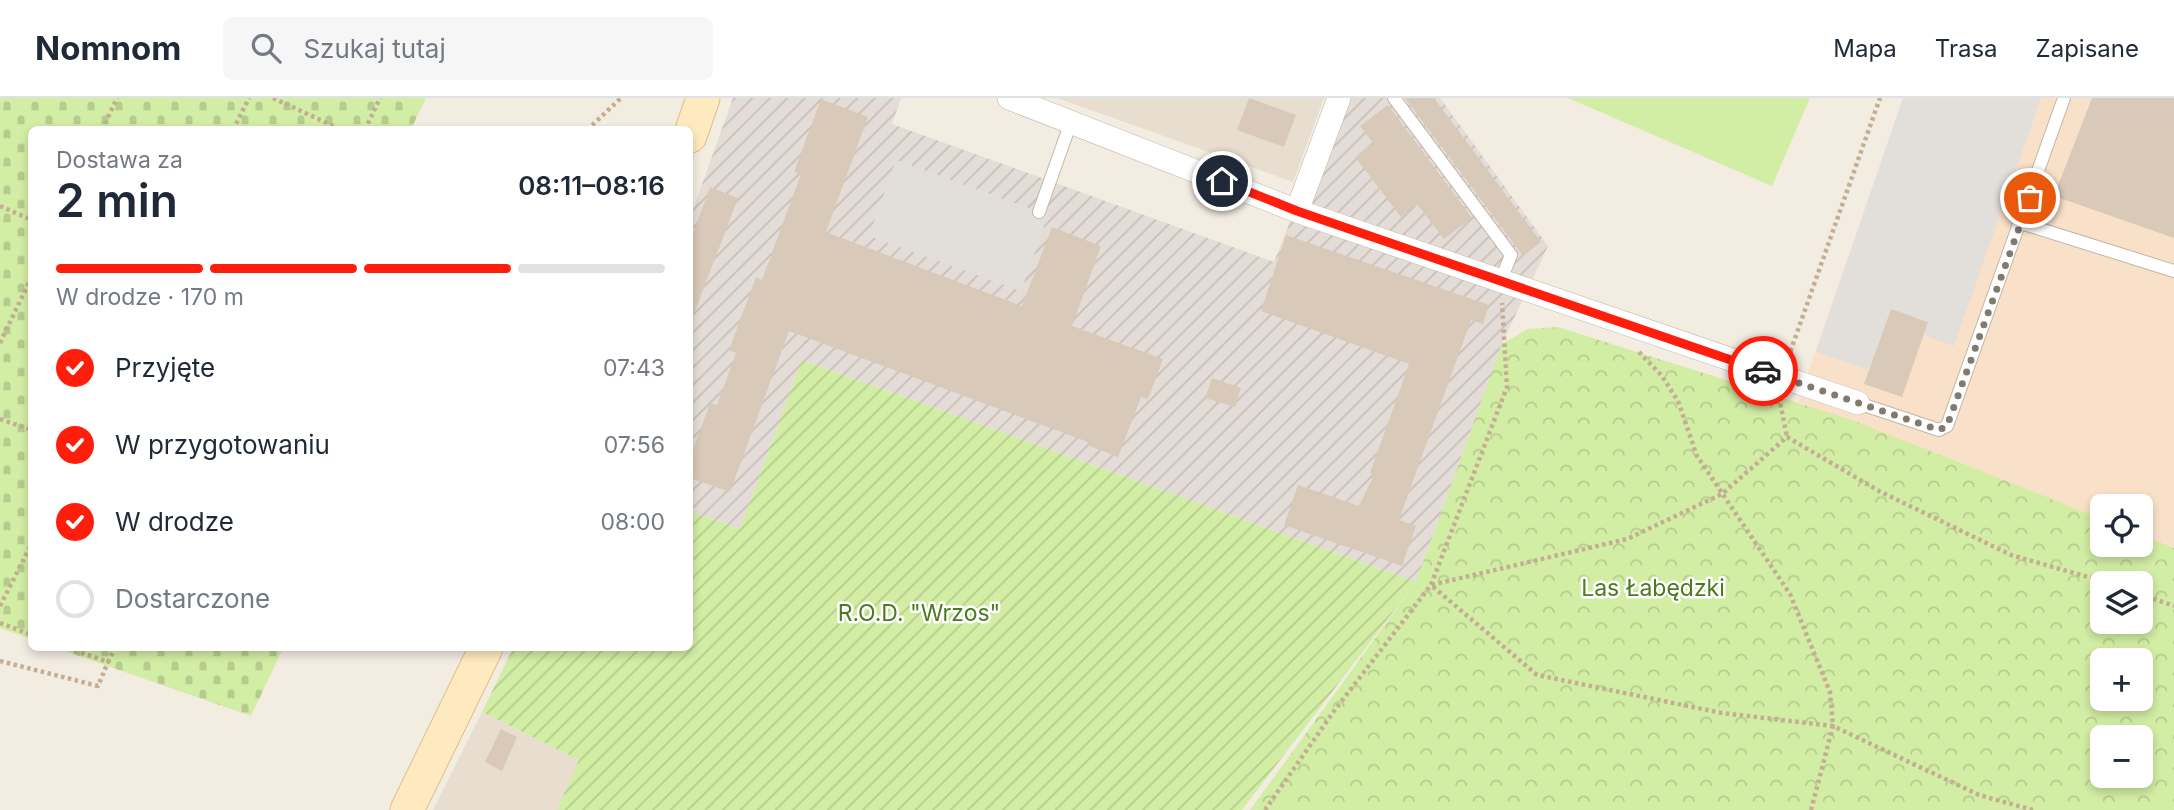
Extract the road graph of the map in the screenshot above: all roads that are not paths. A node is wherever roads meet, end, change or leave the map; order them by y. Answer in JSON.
{"nodes":[{"id":1,"x":704,"y":98,"type":"edge"},
{"id":2,"x":1339,"y":98,"type":"edge"},
{"id":3,"x":1394,"y":98,"type":"edge"},
{"id":4,"x":2064,"y":98,"type":"edge"},
{"id":5,"x":1019,"y":100,"type":"edge"},
{"id":6,"x":1071,"y":121,"type":"junction"},
{"id":7,"x":693,"y":128,"type":"edge"},
{"id":8,"x":1297,"y":211,"type":"junction"},
{"id":9,"x":1039,"y":212,"type":"dead end"},
{"id":10,"x":2021,"y":223,"type":"junction"},
{"id":11,"x":2174,"y":271,"type":"edge"},
{"id":12,"x":1501,"y":280,"type":"junction"},
{"id":13,"x":1857,"y":403,"type":"joint"},
{"id":14,"x":485,"y":651,"type":"edge"},
{"id":15,"x":407,"y":810,"type":"edge"}],
"edges":[{"from":1,"to":7,"type":"street"},
{"from":2,"to":8,"type":"street"},
{"from":3,"to":12,"type":"lane"},
{"from":4,"to":10,"type":"lane"},
{"from":5,"to":6,"type":"street"},
{"from":6,"to":8,"type":"street"},
{"from":6,"to":9,"type":"lane"},
{"from":8,"to":12,"type":"street"},
{"from":10,"to":11,"type":"lane"},
{"from":10,"to":13,"type":"lane"},
{"from":12,"to":13,"type":"street"},
{"from":14,"to":15,"type":"street"}]}
